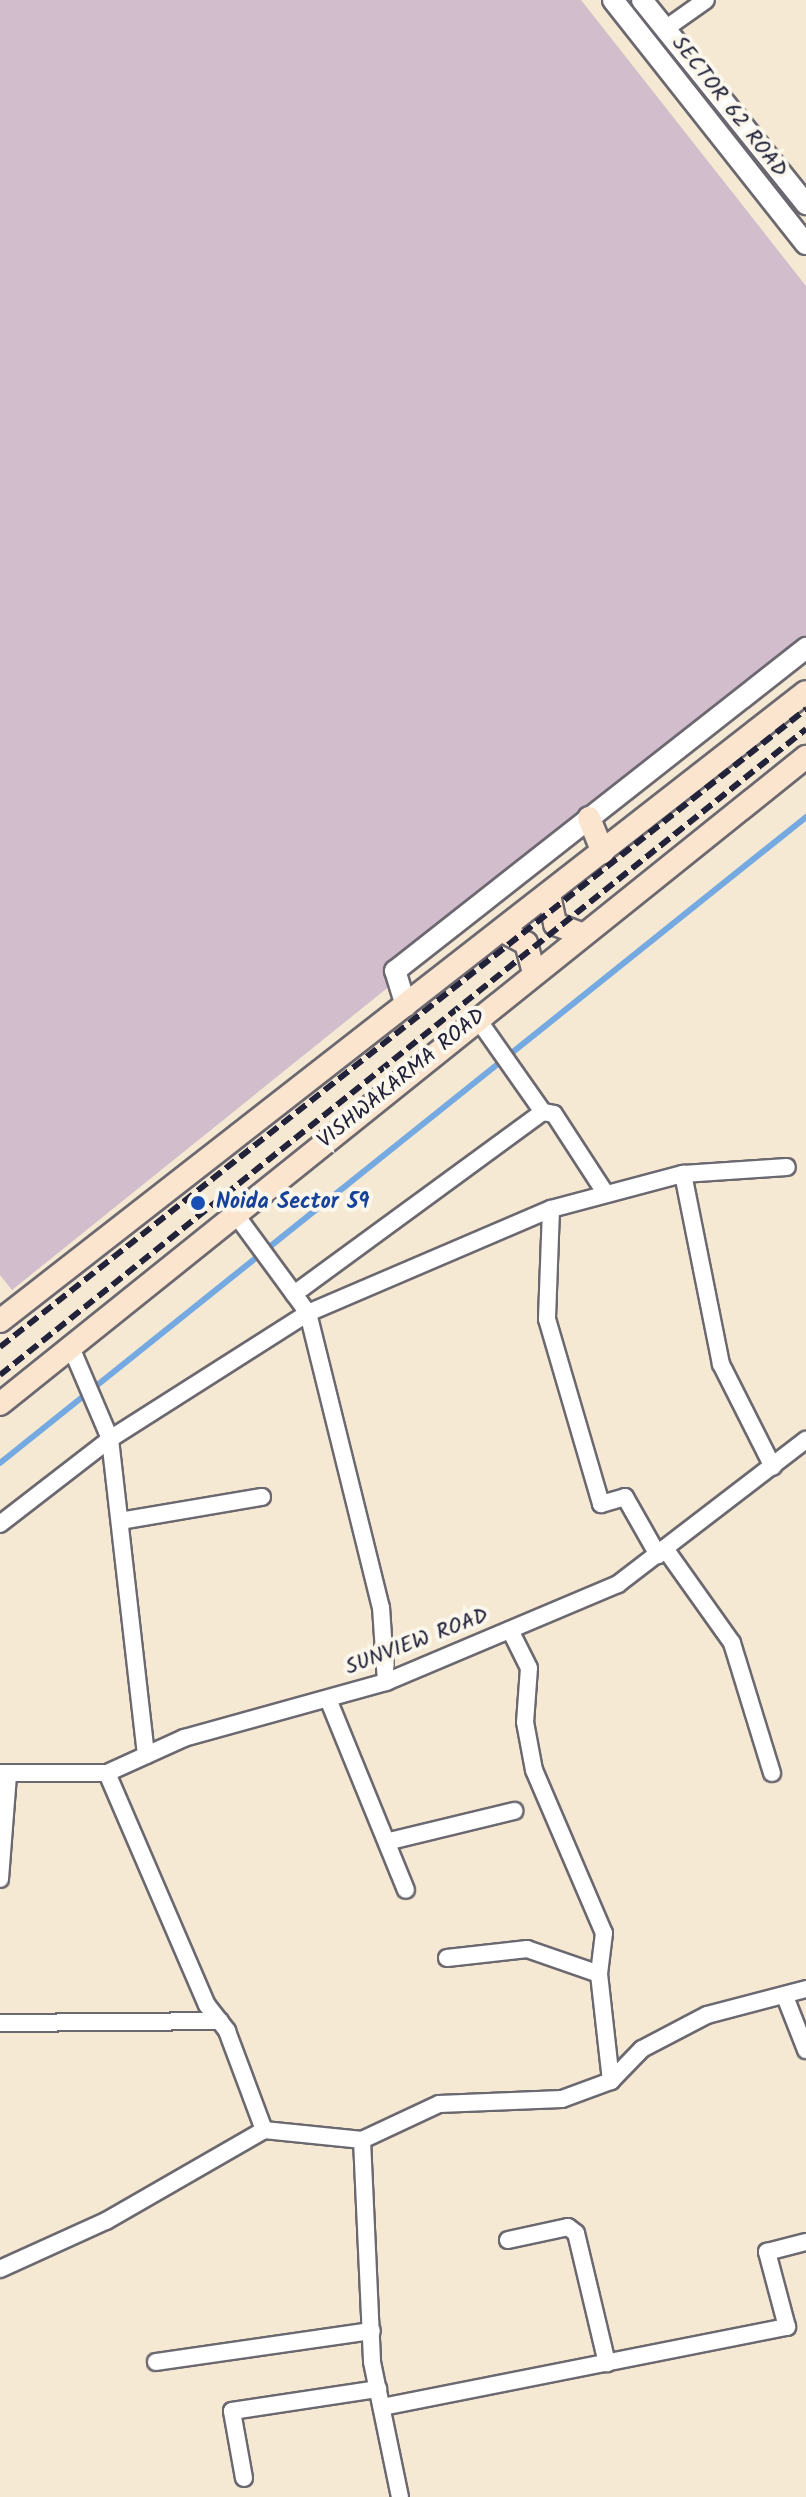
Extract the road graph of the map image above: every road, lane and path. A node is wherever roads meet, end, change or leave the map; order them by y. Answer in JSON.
{"nodes":[{"id":1,"x":613,"y":0,"type":"edge"},
{"id":2,"x":642,"y":0,"type":"edge"},
{"id":3,"x":706,"y":0,"type":"edge"},
{"id":4,"x":665,"y":29,"type":"junction"},
{"id":5,"x":806,"y":204,"type":"edge"},
{"id":6,"x":803,"y":233,"type":"edge"},
{"id":7,"x":806,"y":648,"type":"edge"},
{"id":8,"x":806,"y":692,"type":"edge"},
{"id":9,"x":806,"y":757,"type":"edge"},
{"id":10,"x":589,"y":818,"type":"junction"},
{"id":11,"x":603,"y":852,"type":"junction"},
{"id":12,"x":549,"y":895,"type":"junction"},
{"id":13,"x":503,"y":931,"type":"junction"},
{"id":14,"x":581,"y":934,"type":"junction"},
{"id":15,"x":534,"y":972,"type":"junction"},
{"id":16,"x":406,"y":1006,"type":"junction"},
{"id":17,"x":477,"y":1018,"type":"junction"},
{"id":18,"x":543,"y":1112,"type":"junction"},
{"id":19,"x":787,"y":1167,"type":"dead end"},
{"id":20,"x":683,"y":1174,"type":"junction"},
{"id":21,"x":606,"y":1194,"type":"junction"},
{"id":22,"x":551,"y":1209,"type":"junction"},
{"id":23,"x":236,"y":1215,"type":"junction"},
{"id":24,"x":294,"y":1294,"type":"junction"},
{"id":25,"x":308,"y":1313,"type":"junction"},
{"id":26,"x":0,"y":1321,"type":"edge"},
{"id":27,"x":70,"y":1345,"type":"junction"},
{"id":28,"x":0,"y":1404,"type":"edge"},
{"id":29,"x":110,"y":1439,"type":"junction"},
{"id":30,"x":806,"y":1440,"type":"edge"},
{"id":31,"x":773,"y":1467,"type":"junction"},
{"id":32,"x":262,"y":1497,"type":"dead end"},
{"id":33,"x":120,"y":1521,"type":"junction"},
{"id":34,"x":0,"y":1524,"type":"edge"},
{"id":35,"x":662,"y":1552,"type":"junction"},
{"id":36,"x":510,"y":1630,"type":"junction"},
{"id":37,"x":386,"y":1682,"type":"junction"},
{"id":38,"x":328,"y":1699,"type":"junction"},
{"id":39,"x":146,"y":1755,"type":"junction"},
{"id":40,"x":107,"y":1773,"type":"junction"},
{"id":41,"x":772,"y":1773,"type":"dead end"},
{"id":42,"x":4,"y":1774,"type":"edge"},
{"id":43,"x":514,"y":1811,"type":"dead end"},
{"id":44,"x":390,"y":1841,"type":"junction"},
{"id":45,"x":0,"y":1879,"type":"edge"},
{"id":46,"x":406,"y":1890,"type":"dead end"},
{"id":47,"x":447,"y":1958,"type":"dead end"},
{"id":48,"x":599,"y":1974,"type":"junction"},
{"id":49,"x":806,"y":1989,"type":"edge"},
{"id":50,"x":786,"y":1999,"type":"junction"},
{"id":51,"x":220,"y":2021,"type":"junction"},
{"id":52,"x":0,"y":2023,"type":"edge"},
{"id":53,"x":806,"y":2050,"type":"edge"},
{"id":54,"x":611,"y":2081,"type":"junction"},
{"id":55,"x":264,"y":2130,"type":"junction"},
{"id":56,"x":362,"y":2140,"type":"junction"},
{"id":57,"x":508,"y":2240,"type":"dead end"},
{"id":58,"x":806,"y":2242,"type":"edge"},
{"id":59,"x":0,"y":2269,"type":"edge"},
{"id":60,"x":372,"y":2331,"type":"junction"},
{"id":61,"x":156,"y":2362,"type":"dead end"},
{"id":62,"x":607,"y":2363,"type":"junction"},
{"id":63,"x":378,"y":2389,"type":"junction"},
{"id":64,"x":382,"y":2407,"type":"junction"},
{"id":65,"x":244,"y":2478,"type":"dead end"},
{"id":66,"x":400,"y":2497,"type":"edge"}],
"edges":[{"from":1,"to":6,"type":"street","name":"SECTOR 62 ROAD"},
{"from":2,"to":4,"type":"street","name":"SECTOR 62 ROAD"},
{"from":3,"to":4,"type":"street"},
{"from":4,"to":5,"type":"street","name":"SECTOR 62 ROAD"},
{"from":7,"to":10,"type":"street"},
{"from":8,"to":11,"type":"main road"},
{"from":9,"to":14,"type":"main road","name":"VISHWAKARMA ROAD"},
{"from":10,"to":11,"type":"main road"},
{"from":10,"to":16,"type":"street"},
{"from":11,"to":12,"type":"main road"},
{"from":12,"to":13,"type":"main road"},
{"from":12,"to":14,"type":"main road"},
{"from":13,"to":15,"type":"main road"},
{"from":13,"to":16,"type":"main road"},
{"from":14,"to":15,"type":"main road","name":"VISHWAKARMA ROAD"},
{"from":15,"to":17,"type":"main road","name":"VISHWAKARMA ROAD"},
{"from":16,"to":26,"type":"main road"},
{"from":17,"to":18,"type":"street"},
{"from":17,"to":23,"type":"main road","name":"VISHWAKARMA ROAD"},
{"from":18,"to":21,"type":"street"},
{"from":18,"to":24,"type":"street"},
{"from":19,"to":20,"type":"street"},
{"from":20,"to":21,"type":"street"},
{"from":20,"to":31,"type":"street"},
{"from":21,"to":22,"type":"street"},
{"from":22,"to":25,"type":"street"},
{"from":22,"to":35,"type":"street"},
{"from":23,"to":24,"type":"street"},
{"from":23,"to":27,"type":"main road","name":"VISHWAKARMA ROAD"},
{"from":24,"to":25,"type":"street"},
{"from":25,"to":29,"type":"street"},
{"from":25,"to":37,"type":"street"},
{"from":27,"to":28,"type":"main road","name":"VISHWAKARMA ROAD"},
{"from":27,"to":29,"type":"street"},
{"from":29,"to":33,"type":"street"},
{"from":29,"to":34,"type":"street"},
{"from":30,"to":31,"type":"street","name":"SUNVIEW ROAD"},
{"from":31,"to":35,"type":"street","name":"SUNVIEW ROAD"},
{"from":32,"to":33,"type":"street"},
{"from":33,"to":39,"type":"street"},
{"from":35,"to":36,"type":"street","name":"SUNVIEW ROAD"},
{"from":35,"to":41,"type":"street"},
{"from":36,"to":37,"type":"street","name":"SUNVIEW ROAD"},
{"from":36,"to":48,"type":"street"},
{"from":37,"to":38,"type":"street","name":"SUNVIEW ROAD"},
{"from":38,"to":39,"type":"street","name":"SUNVIEW ROAD"},
{"from":38,"to":44,"type":"street"},
{"from":39,"to":40,"type":"street","name":"SUNVIEW ROAD"},
{"from":40,"to":42,"type":"street","name":"SUNVIEW ROAD"},
{"from":40,"to":51,"type":"street"},
{"from":42,"to":45,"type":"street"},
{"from":43,"to":44,"type":"street"},
{"from":44,"to":46,"type":"street"},
{"from":47,"to":48,"type":"street"},
{"from":48,"to":54,"type":"street"},
{"from":49,"to":50,"type":"street"},
{"from":50,"to":53,"type":"street"},
{"from":50,"to":54,"type":"street"},
{"from":51,"to":52,"type":"street"},
{"from":51,"to":55,"type":"street"},
{"from":54,"to":56,"type":"street"},
{"from":55,"to":56,"type":"street"},
{"from":55,"to":59,"type":"street"},
{"from":56,"to":60,"type":"street"},
{"from":57,"to":62,"type":"street"},
{"from":58,"to":62,"type":"street"},
{"from":60,"to":61,"type":"street"},
{"from":60,"to":63,"type":"street"},
{"from":62,"to":64,"type":"street"},
{"from":63,"to":64,"type":"street"},
{"from":63,"to":65,"type":"street"},
{"from":64,"to":66,"type":"street"}]}
